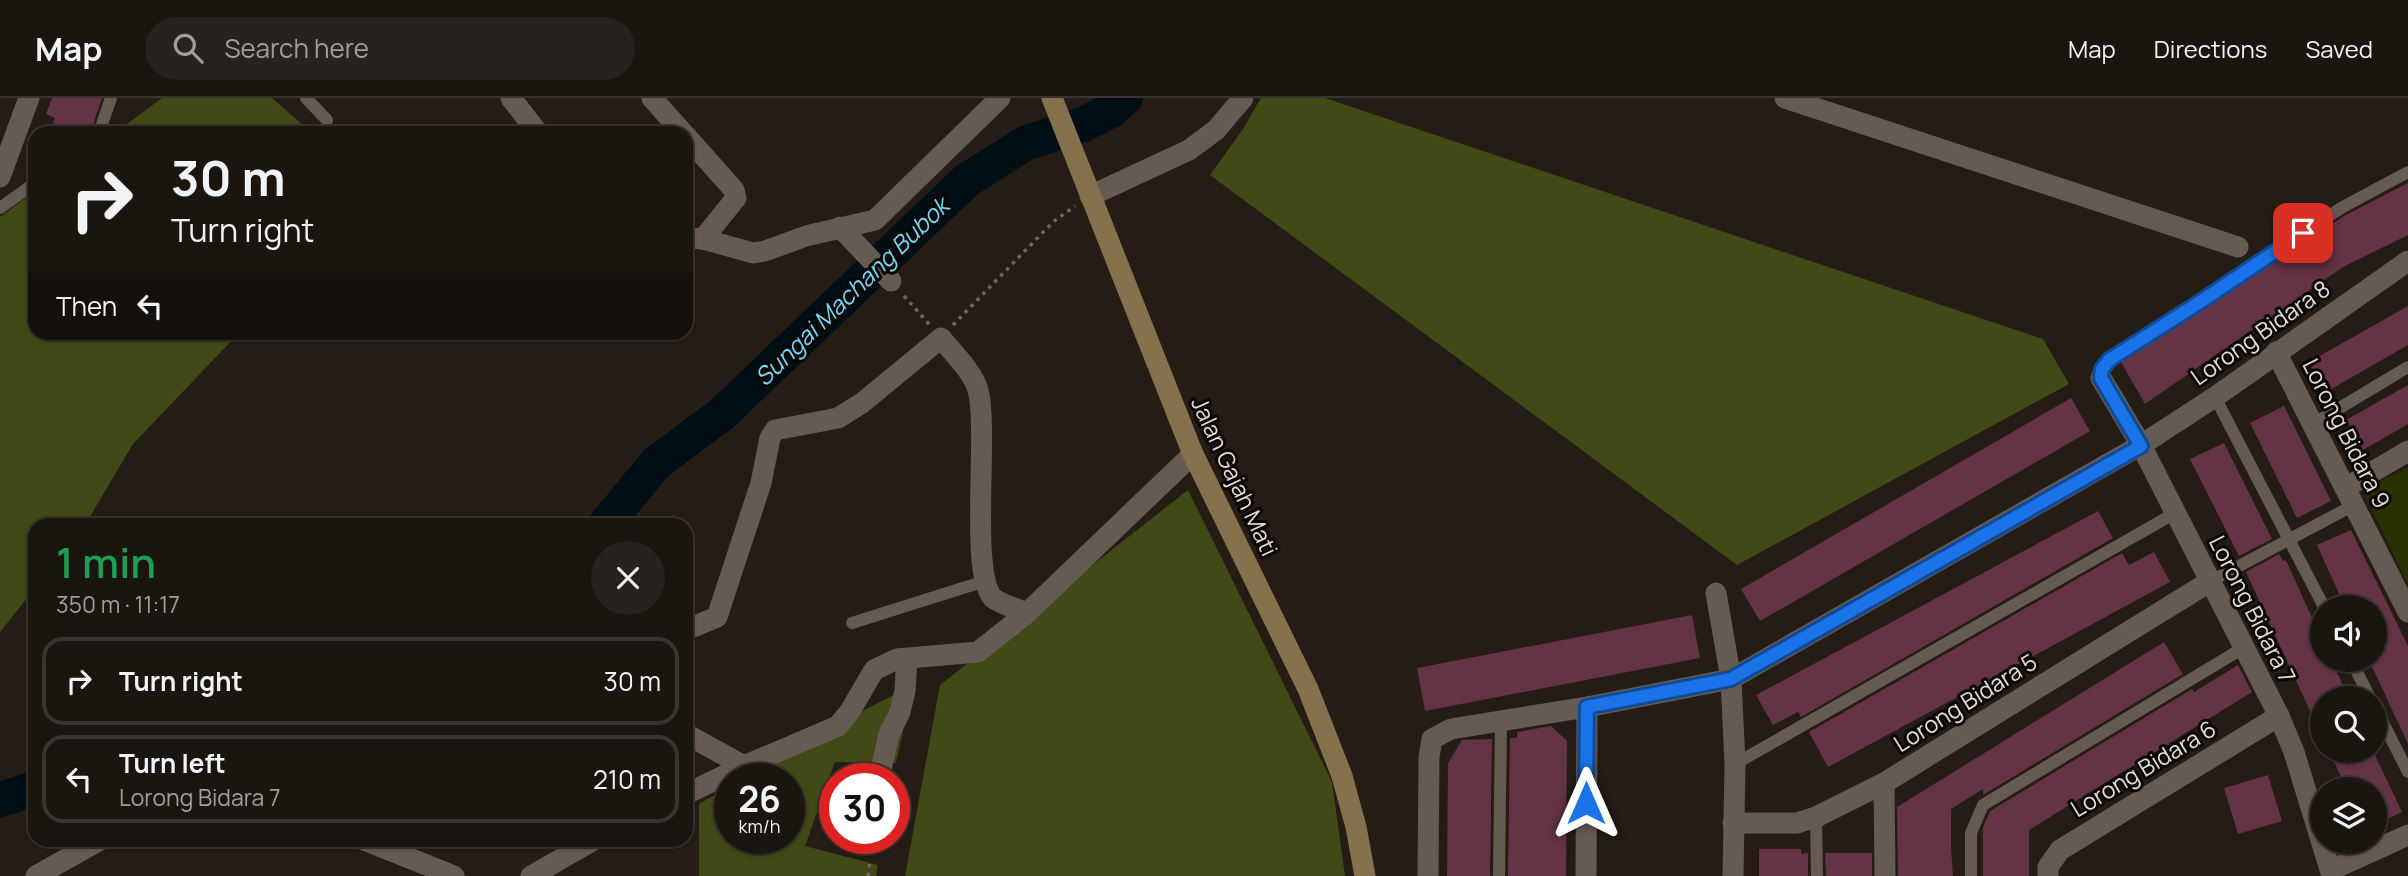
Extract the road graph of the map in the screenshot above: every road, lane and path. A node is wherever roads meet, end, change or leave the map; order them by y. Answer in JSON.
{"nodes":[{"id":1,"x":29,"y":98,"type":"edge"},
{"id":2,"x":111,"y":98,"type":"edge"},
{"id":3,"x":306,"y":98,"type":"edge"},
{"id":4,"x":511,"y":98,"type":"edge"},
{"id":5,"x":652,"y":98,"type":"edge"},
{"id":6,"x":1000,"y":98,"type":"edge"},
{"id":7,"x":1052,"y":98,"type":"edge"},
{"id":8,"x":1243,"y":98,"type":"edge"},
{"id":9,"x":1797,"y":100,"type":"edge"},
{"id":10,"x":327,"y":120,"type":"dead end"},
{"id":11,"x":101,"y":126,"type":"edge"},
{"id":12,"x":532,"y":126,"type":"edge"},
{"id":13,"x":677,"y":126,"type":"edge"},
{"id":14,"x":693,"y":144,"type":"edge"},
{"id":15,"x":2408,"y":172,"type":"edge"},
{"id":16,"x":0,"y":177,"type":"edge"},
{"id":17,"x":28,"y":188,"type":"edge"},
{"id":18,"x":1090,"y":196,"type":"junction"},
{"id":19,"x":0,"y":208,"type":"edge"},
{"id":20,"x":840,"y":227,"type":"junction"},
{"id":21,"x":694,"y":238,"type":"edge"},
{"id":22,"x":2238,"y":247,"type":"dead end"},
{"id":23,"x":2408,"y":261,"type":"edge"},
{"id":24,"x":891,"y":281,"type":"joint"},
{"id":25,"x":941,"y":338,"type":"junction"},
{"id":26,"x":2277,"y":352,"type":"junction"},
{"id":27,"x":2408,"y":366,"type":"edge"},
{"id":28,"x":2101,"y":378,"type":"joint"},
{"id":29,"x":2215,"y":397,"type":"junction"},
{"id":30,"x":2313,"y":424,"type":"junction"},
{"id":31,"x":2141,"y":446,"type":"junction"},
{"id":32,"x":2408,"y":451,"type":"edge"},
{"id":33,"x":1193,"y":454,"type":"junction"},
{"id":34,"x":2350,"y":496,"type":"junction"},
{"id":35,"x":2175,"y":513,"type":"junction"},
{"id":36,"x":2290,"y":540,"type":"junction"},
{"id":37,"x":985,"y":581,"type":"junction"},
{"id":38,"x":2209,"y":582,"type":"junction"},
{"id":39,"x":1716,"y":593,"type":"dead end"},
{"id":40,"x":2318,"y":595,"type":"edge"},
{"id":41,"x":2408,"y":612,"type":"edge"},
{"id":42,"x":1027,"y":614,"type":"junction"},
{"id":43,"x":852,"y":623,"type":"dead end"},
{"id":44,"x":693,"y":627,"type":"edge"},
{"id":45,"x":2243,"y":648,"type":"junction"},
{"id":46,"x":907,"y":659,"type":"junction"},
{"id":47,"x":1731,"y":679,"type":"junction"},
{"id":48,"x":1587,"y":707,"type":"junction"},
{"id":49,"x":2279,"y":716,"type":"junction"},
{"id":50,"x":1501,"y":720,"type":"junction"},
{"id":51,"x":2387,"y":731,"type":"edge"},
{"id":52,"x":693,"y":738,"type":"edge"},
{"id":53,"x":739,"y":763,"type":"edge"},
{"id":54,"x":751,"y":763,"type":"edge"},
{"id":55,"x":883,"y":763,"type":"edge"},
{"id":56,"x":1735,"y":764,"type":"junction"},
{"id":57,"x":2408,"y":772,"type":"edge"},
{"id":58,"x":714,"y":780,"type":"edge"},
{"id":59,"x":1884,"y":783,"type":"junction"},
{"id":60,"x":693,"y":791,"type":"edge"},
{"id":61,"x":1816,"y":817,"type":"junction"},
{"id":62,"x":1734,"y":824,"type":"junction"},
{"id":63,"x":2408,"y":835,"type":"edge"},
{"id":64,"x":88,"y":847,"type":"edge"},
{"id":65,"x":382,"y":847,"type":"edge"},
{"id":66,"x":582,"y":847,"type":"edge"},
{"id":67,"x":2332,"y":873,"type":"edge"},
{"id":68,"x":36,"y":876,"type":"edge"},
{"id":69,"x":454,"y":876,"type":"edge"},
{"id":70,"x":531,"y":876,"type":"edge"},
{"id":71,"x":1364,"y":876,"type":"edge"},
{"id":72,"x":1428,"y":876,"type":"edge"},
{"id":73,"x":1499,"y":876,"type":"edge"},
{"id":74,"x":1586,"y":876,"type":"edge"},
{"id":75,"x":1733,"y":876,"type":"edge"},
{"id":76,"x":1817,"y":876,"type":"edge"},
{"id":77,"x":1885,"y":876,"type":"edge"},
{"id":78,"x":1971,"y":876,"type":"edge"},
{"id":79,"x":2048,"y":876,"type":"edge"}],
"edges":[{"from":1,"to":16,"type":"street"},
{"from":2,"to":11,"type":"lane"},
{"from":3,"to":10,"type":"lane"},
{"from":4,"to":12,"type":"street"},
{"from":5,"to":13,"type":"street"},
{"from":6,"to":20,"type":"street"},
{"from":7,"to":18,"type":"main road","name":"Jalan Gajah Mati"},
{"from":8,"to":18,"type":"street"},
{"from":9,"to":22,"type":"street"},
{"from":14,"to":21,"type":"street"},
{"from":15,"to":28,"type":"lane"},
{"from":17,"to":19,"type":"lane"},
{"from":18,"to":25,"type":"path"},
{"from":18,"to":33,"type":"main road","name":"Jalan Gajah Mati"},
{"from":20,"to":21,"type":"street"},
{"from":20,"to":24,"type":"street"},
{"from":23,"to":26,"type":"street","name":"Lorong Bidara 8"},
{"from":24,"to":25,"type":"path"},
{"from":25,"to":37,"type":"street"},
{"from":25,"to":44,"type":"street"},
{"from":26,"to":29,"type":"street","name":"Lorong Bidara 8"},
{"from":26,"to":30,"type":"street","name":"Lorong Bidara 9"},
{"from":27,"to":30,"type":"lane"},
{"from":28,"to":31,"type":"street","name":"Lorong Bidara 7"},
{"from":29,"to":31,"type":"street","name":"Lorong Bidara 8"},
{"from":29,"to":36,"type":"lane"},
{"from":30,"to":34,"type":"street","name":"Lorong Bidara 9"},
{"from":31,"to":35,"type":"street","name":"Lorong Bidara 7"},
{"from":31,"to":47,"type":"street","name":"Lorong Bidara 8"},
{"from":32,"to":34,"type":"street"},
{"from":33,"to":42,"type":"street"},
{"from":33,"to":71,"type":"main road","name":"Jalan Gajah Mati"},
{"from":34,"to":36,"type":"lane"},
{"from":34,"to":41,"type":"street","name":"Lorong Bidara 9"},
{"from":35,"to":38,"type":"street","name":"Lorong Bidara 7"},
{"from":35,"to":56,"type":"lane"},
{"from":36,"to":38,"type":"lane"},
{"from":36,"to":40,"type":"lane"},
{"from":37,"to":42,"type":"street"},
{"from":37,"to":43,"type":"lane"},
{"from":38,"to":45,"type":"street","name":"Lorong Bidara 7"},
{"from":38,"to":59,"type":"street","name":"Lorong Bidara 5"},
{"from":39,"to":47,"type":"street"},
{"from":42,"to":46,"type":"street"},
{"from":45,"to":49,"type":"street","name":"Lorong Bidara 7"},
{"from":45,"to":78,"type":"lane"},
{"from":46,"to":54,"type":"street"},
{"from":46,"to":55,"type":"street"},
{"from":47,"to":48,"type":"street","name":"Lorong Bidara 8"},
{"from":47,"to":56,"type":"street"},
{"from":48,"to":50,"type":"street","name":"Lorong Bidara 8"},
{"from":48,"to":74,"type":"street"},
{"from":49,"to":67,"type":"street","name":"Lorong Bidara 7"},
{"from":49,"to":79,"type":"street","name":"Lorong Bidara 6"},
{"from":50,"to":72,"type":"street","name":"Lorong Bidara 8"},
{"from":50,"to":73,"type":"lane"},
{"from":51,"to":57,"type":"lane"},
{"from":52,"to":53,"type":"street"},
{"from":56,"to":62,"type":"street"},
{"from":58,"to":60,"type":"street"},
{"from":59,"to":61,"type":"street","name":"Lorong Bidara 5"},
{"from":59,"to":77,"type":"street"},
{"from":61,"to":62,"type":"street","name":"Lorong Bidara 5"},
{"from":61,"to":76,"type":"lane"},
{"from":62,"to":75,"type":"street"},
{"from":63,"to":67,"type":"street"},
{"from":64,"to":68,"type":"street"},
{"from":65,"to":69,"type":"street"},
{"from":66,"to":70,"type":"street"}]}
